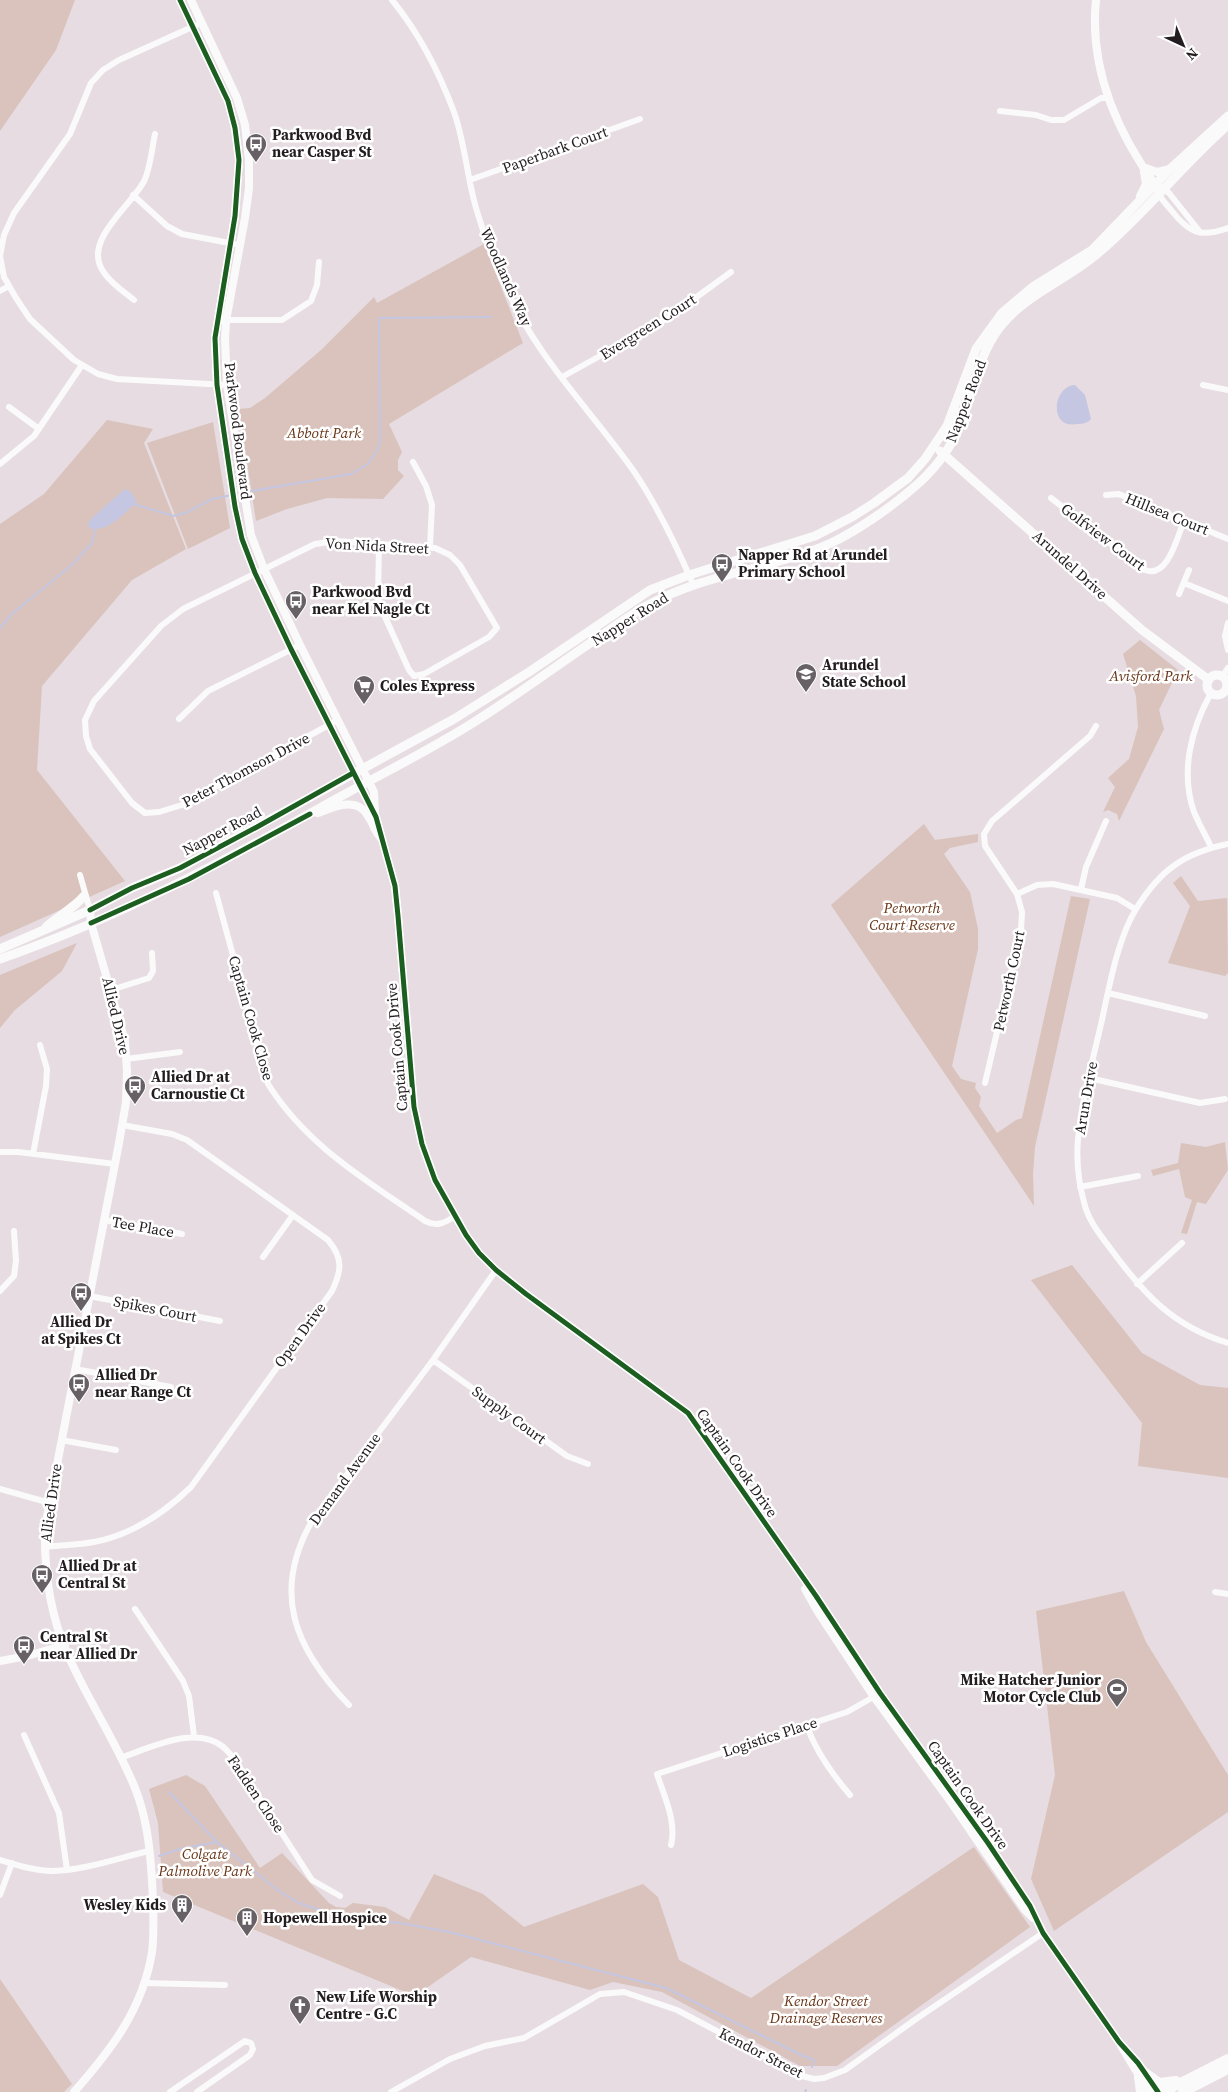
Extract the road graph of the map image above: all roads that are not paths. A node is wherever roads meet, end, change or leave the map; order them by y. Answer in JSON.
{"nodes":[{"id":1,"x":180,"y":0,"type":"edge"},
{"id":2,"x":191,"y":0,"type":"edge"},
{"id":3,"x":392,"y":0,"type":"edge"},
{"id":4,"x":1096,"y":0,"type":"edge"},
{"id":5,"x":201,"y":23,"type":"junction"},
{"id":6,"x":192,"y":27,"type":"junction"},
{"id":7,"x":1108,"y":98,"type":"junction"},
{"id":8,"x":1000,"y":111,"type":"dead end"},
{"id":9,"x":1228,"y":116,"type":"edge"},
{"id":10,"x":640,"y":119,"type":"dead end"},
{"id":11,"x":1228,"y":125,"type":"edge"},
{"id":12,"x":155,"y":134,"type":"dead end"},
{"id":13,"x":1142,"y":166,"type":"junction"},
{"id":14,"x":1170,"y":169,"type":"junction"},
{"id":15,"x":470,"y":180,"type":"junction"},
{"id":16,"x":1159,"y":189,"type":"junction"},
{"id":17,"x":133,"y":195,"type":"junction"},
{"id":18,"x":1116,"y":226,"type":"junction"},
{"id":19,"x":1228,"y":228,"type":"edge"},
{"id":20,"x":230,"y":242,"type":"junction"},
{"id":21,"x":240,"y":245,"type":"junction"},
{"id":22,"x":0,"y":256,"type":"edge"},
{"id":23,"x":319,"y":262,"type":"dead end"},
{"id":24,"x":731,"y":272,"type":"dead end"},
{"id":25,"x":9,"y":286,"type":"junction"},
{"id":26,"x":0,"y":291,"type":"edge"},
{"id":27,"x":134,"y":300,"type":"dead end"},
{"id":28,"x":217,"y":320,"type":"junction"},
{"id":29,"x":226,"y":321,"type":"junction"},
{"id":30,"x":82,"y":365,"type":"junction"},
{"id":31,"x":562,"y":377,"type":"junction"},
{"id":32,"x":217,"y":385,"type":"junction"},
{"id":33,"x":227,"y":385,"type":"junction"},
{"id":34,"x":1203,"y":385,"type":"dead end"},
{"id":35,"x":1228,"y":390,"type":"edge"},
{"id":36,"x":10,"y":407,"type":"dead end"},
{"id":37,"x":39,"y":429,"type":"junction"},
{"id":38,"x":934,"y":446,"type":"junction"},
{"id":39,"x":944,"y":454,"type":"junction"},
{"id":40,"x":413,"y":462,"type":"dead end"},
{"id":41,"x":0,"y":464,"type":"edge"},
{"id":42,"x":1106,"y":495,"type":"dead end"},
{"id":43,"x":1051,"y":498,"type":"dead end"},
{"id":44,"x":1184,"y":521,"type":"junction"},
{"id":45,"x":1228,"y":539,"type":"edge"},
{"id":46,"x":379,"y":544,"type":"junction"},
{"id":47,"x":430,"y":547,"type":"junction"},
{"id":48,"x":264,"y":569,"type":"junction"},
{"id":49,"x":1189,"y":570,"type":"dead end"},
{"id":50,"x":255,"y":573,"type":"junction"},
{"id":51,"x":691,"y":579,"type":"junction"},
{"id":52,"x":1184,"y":583,"type":"junction"},
{"id":53,"x":1179,"y":594,"type":"dead end"},
{"id":54,"x":1228,"y":600,"type":"edge"},
{"id":55,"x":1228,"y":623,"type":"edge"},
{"id":56,"x":300,"y":645,"type":"junction"},
{"id":57,"x":291,"y":649,"type":"junction"},
{"id":58,"x":1228,"y":650,"type":"edge"},
{"id":59,"x":1228,"y":668,"type":"edge"},
{"id":60,"x":1222,"y":677,"type":"junction"},
{"id":61,"x":1209,"y":680,"type":"junction"},
{"id":62,"x":1227,"y":691,"type":"edge"},
{"id":63,"x":1211,"y":693,"type":"junction"},
{"id":64,"x":179,"y":719,"type":"dead end"},
{"id":65,"x":338,"y":720,"type":"junction"},
{"id":66,"x":329,"y":725,"type":"junction"},
{"id":67,"x":1096,"y":726,"type":"dead end"},
{"id":68,"x":358,"y":771,"type":"junction"},
{"id":69,"x":364,"y":784,"type":"junction"},
{"id":70,"x":310,"y":814,"type":"junction"},
{"id":71,"x":376,"y":817,"type":"joint"},
{"id":72,"x":1106,"y":822,"type":"dead end"},
{"id":73,"x":383,"y":841,"type":"junction"},
{"id":74,"x":1228,"y":844,"type":"edge"},
{"id":75,"x":1211,"y":847,"type":"junction"},
{"id":76,"x":80,"y":874,"type":"dead end"},
{"id":77,"x":1081,"y":889,"type":"junction"},
{"id":78,"x":216,"y":893,"type":"dead end"},
{"id":79,"x":1017,"y":894,"type":"junction"},
{"id":80,"x":84,"y":896,"type":"junction"},
{"id":81,"x":1136,"y":909,"type":"junction"},
{"id":82,"x":90,"y":910,"type":"junction"},
{"id":83,"x":91,"y":923,"type":"junction"},
{"id":84,"x":38,"y":934,"type":"junction"},
{"id":85,"x":0,"y":949,"type":"edge"},
{"id":86,"x":152,"y":953,"type":"dead end"},
{"id":87,"x":0,"y":960,"type":"edge"},
{"id":88,"x":111,"y":990,"type":"junction"},
{"id":89,"x":1108,"y":993,"type":"junction"},
{"id":90,"x":1206,"y":1016,"type":"dead end"},
{"id":91,"x":40,"y":1045,"type":"dead end"},
{"id":92,"x":180,"y":1052,"type":"dead end"},
{"id":93,"x":126,"y":1059,"type":"junction"},
{"id":94,"x":1089,"y":1078,"type":"junction"},
{"id":95,"x":985,"y":1083,"type":"dead end"},
{"id":96,"x":1225,"y":1100,"type":"dead end"},
{"id":97,"x":122,"y":1125,"type":"junction"},
{"id":98,"x":0,"y":1152,"type":"edge"},
{"id":99,"x":33,"y":1154,"type":"junction"},
{"id":100,"x":115,"y":1164,"type":"junction"},
{"id":101,"x":1138,"y":1176,"type":"dead end"},
{"id":102,"x":1080,"y":1187,"type":"junction"},
{"id":103,"x":293,"y":1215,"type":"junction"},
{"id":104,"x":454,"y":1217,"type":"junction"},
{"id":105,"x":104,"y":1220,"type":"junction"},
{"id":106,"x":14,"y":1231,"type":"dead end"},
{"id":107,"x":182,"y":1234,"type":"dead end"},
{"id":108,"x":1182,"y":1243,"type":"dead end"},
{"id":109,"x":263,"y":1257,"type":"dead end"},
{"id":110,"x":496,"y":1270,"type":"junction"},
{"id":111,"x":1137,"y":1284,"type":"junction"},
{"id":112,"x":0,"y":1291,"type":"edge"},
{"id":113,"x":90,"y":1296,"type":"junction"},
{"id":114,"x":220,"y":1321,"type":"dead end"},
{"id":115,"x":1228,"y":1343,"type":"edge"},
{"id":116,"x":433,"y":1360,"type":"junction"},
{"id":117,"x":75,"y":1369,"type":"junction"},
{"id":118,"x":171,"y":1387,"type":"dead end"},
{"id":119,"x":61,"y":1440,"type":"junction"},
{"id":120,"x":116,"y":1450,"type":"dead end"},
{"id":121,"x":588,"y":1464,"type":"dead end"},
{"id":122,"x":0,"y":1489,"type":"edge"},
{"id":123,"x":50,"y":1503,"type":"junction"},
{"id":124,"x":44,"y":1547,"type":"junction"},
{"id":125,"x":1215,"y":1592,"type":"dead end"},
{"id":126,"x":1228,"y":1594,"type":"edge"},
{"id":127,"x":135,"y":1609,"type":"dead end"},
{"id":128,"x":65,"y":1645,"type":"junction"},
{"id":129,"x":0,"y":1660,"type":"edge"},
{"id":130,"x":877,"y":1695,"type":"junction"},
{"id":131,"x":349,"y":1705,"type":"dead end"},
{"id":132,"x":807,"y":1726,"type":"junction"},
{"id":133,"x":24,"y":1735,"type":"dead end"},
{"id":134,"x":194,"y":1736,"type":"junction"},
{"id":135,"x":120,"y":1758,"type":"junction"},
{"id":136,"x":850,"y":1795,"type":"dead end"},
{"id":137,"x":671,"y":1845,"type":"dead end"},
{"id":138,"x":149,"y":1851,"type":"junction"},
{"id":139,"x":0,"y":1860,"type":"edge"},
{"id":140,"x":12,"y":1863,"type":"junction"},
{"id":141,"x":67,"y":1870,"type":"junction"},
{"id":142,"x":0,"y":1895,"type":"edge"},
{"id":143,"x":340,"y":1896,"type":"dead end"},
{"id":144,"x":1042,"y":1933,"type":"junction"},
{"id":145,"x":144,"y":1983,"type":"junction"},
{"id":146,"x":225,"y":1985,"type":"dead end"},
{"id":147,"x":1228,"y":2059,"type":"edge"},
{"id":148,"x":1228,"y":2069,"type":"edge"},
{"id":149,"x":1141,"y":2074,"type":"junction"},
{"id":150,"x":1186,"y":2088,"type":"edge"},
{"id":151,"x":74,"y":2092,"type":"edge"},
{"id":152,"x":170,"y":2092,"type":"edge"},
{"id":153,"x":197,"y":2092,"type":"edge"},
{"id":154,"x":390,"y":2092,"type":"edge"},
{"id":155,"x":1141,"y":2092,"type":"edge"},
{"id":156,"x":1149,"y":2092,"type":"edge"},
{"id":157,"x":1158,"y":2092,"type":"edge"},
{"id":158,"x":1163,"y":2092,"type":"edge"}],
"edges":[{"from":1,"to":6,"type":"street","name":"Parkwood Boulevard"},
{"from":2,"to":5,"type":"street","name":"Parkwood Boulevard"},
{"from":3,"to":15,"type":"street","name":"Woodlands Way"},
{"from":4,"to":7,"type":"street"},
{"from":5,"to":6,"type":"street"},
{"from":5,"to":21,"type":"street","name":"Parkwood Boulevard"},
{"from":6,"to":20,"type":"street","name":"Parkwood Boulevard"},
{"from":6,"to":22,"type":"street"},
{"from":7,"to":8,"type":"street"},
{"from":7,"to":13,"type":"street"},
{"from":9,"to":14,"type":"main road","name":"Napper Road"},
{"from":10,"to":15,"type":"street","name":"Paperbark Court"},
{"from":11,"to":16,"type":"main road","name":"Napper Road"},
{"from":12,"to":17,"type":"street"},
{"from":13,"to":14,"type":"street"},
{"from":13,"to":16,"type":"street"},
{"from":13,"to":18,"type":"street"},
{"from":14,"to":16,"type":"main road","name":"Napper Road"},
{"from":15,"to":31,"type":"street","name":"Woodlands Way"},
{"from":16,"to":18,"type":"main road","name":"Napper Road"},
{"from":16,"to":19,"type":"street"},
{"from":16,"to":39,"type":"main road","name":"Napper Road"},
{"from":17,"to":20,"type":"street"},
{"from":17,"to":27,"type":"street"},
{"from":18,"to":38,"type":"main road","name":"Napper Road"},
{"from":20,"to":21,"type":"street"},
{"from":20,"to":28,"type":"street","name":"Parkwood Boulevard"},
{"from":21,"to":29,"type":"street","name":"Parkwood Boulevard"},
{"from":22,"to":25,"type":"street"},
{"from":23,"to":29,"type":"street"},
{"from":24,"to":31,"type":"street","name":"Evergreen Court"},
{"from":25,"to":26,"type":"street"},
{"from":25,"to":30,"type":"street"},
{"from":28,"to":29,"type":"street"},
{"from":28,"to":32,"type":"street","name":"Parkwood Boulevard"},
{"from":29,"to":33,"type":"street","name":"Parkwood Boulevard"},
{"from":30,"to":32,"type":"street"},
{"from":30,"to":37,"type":"street"},
{"from":31,"to":51,"type":"street","name":"Woodlands Way"},
{"from":32,"to":33,"type":"street"},
{"from":32,"to":50,"type":"street","name":"Parkwood Boulevard"},
{"from":33,"to":48,"type":"street","name":"Parkwood Boulevard"},
{"from":34,"to":35,"type":"street"},
{"from":36,"to":37,"type":"street"},
{"from":37,"to":41,"type":"street"},
{"from":38,"to":39,"type":"main road","name":"Arundel Drive"},
{"from":38,"to":51,"type":"main road","name":"Napper Road"},
{"from":39,"to":51,"type":"main road","name":"Napper Road"},
{"from":39,"to":61,"type":"main road","name":"Arundel Drive"},
{"from":40,"to":47,"type":"street"},
{"from":42,"to":44,"type":"street","name":"Hillsea Court"},
{"from":43,"to":44,"type":"street","name":"Golfview Court"},
{"from":44,"to":45,"type":"street","name":"Hillsea Court"},
{"from":46,"to":47,"type":"street","name":"Von Nida Street"},
{"from":46,"to":47,"type":"street","name":"Von Nida Street"},
{"from":46,"to":48,"type":"street","name":"Von Nida Street"},
{"from":48,"to":50,"type":"street","name":"Peter Thomson Drive"},
{"from":48,"to":56,"type":"street","name":"Parkwood Boulevard"},
{"from":49,"to":52,"type":"street"},
{"from":50,"to":57,"type":"street","name":"Parkwood Boulevard"},
{"from":50,"to":66,"type":"street","name":"Peter Thomson Drive"},
{"from":51,"to":68,"type":"main road","name":"Napper Road"},
{"from":51,"to":69,"type":"main road","name":"Napper Road"},
{"from":52,"to":53,"type":"street"},
{"from":52,"to":54,"type":"street"},
{"from":55,"to":58,"type":"street"},
{"from":56,"to":57,"type":"street"},
{"from":56,"to":65,"type":"street","name":"Parkwood Boulevard"},
{"from":57,"to":64,"type":"street"},
{"from":57,"to":66,"type":"street","name":"Parkwood Boulevard"},
{"from":59,"to":60,"type":"street"},
{"from":60,"to":61,"type":"main road"},
{"from":60,"to":62,"type":"main road"},
{"from":61,"to":63,"type":"main road"},
{"from":62,"to":63,"type":"main road"},
{"from":63,"to":75,"type":"street"},
{"from":65,"to":66,"type":"street","name":"Peter Thomson Drive"},
{"from":65,"to":68,"type":"street","name":"Parkwood Boulevard"},
{"from":66,"to":68,"type":"street","name":"Parkwood Boulevard"},
{"from":67,"to":79,"type":"street","name":"Petworth Court"},
{"from":68,"to":69,"type":"street","name":"Parkwood Boulevard"},
{"from":68,"to":82,"type":"main road","name":"Napper Road"},
{"from":69,"to":70,"type":"main road","name":"Napper Road"},
{"from":69,"to":71,"type":"street","name":"Parkwood Boulevard"},
{"from":70,"to":73,"type":"street"},
{"from":70,"to":83,"type":"main road","name":"Napper Road"},
{"from":71,"to":73,"type":"street","name":"Captain Cook Drive"},
{"from":72,"to":77,"type":"street"},
{"from":73,"to":104,"type":"street","name":"Captain Cook Drive"},
{"from":74,"to":75,"type":"street","name":"Arun Drive"},
{"from":75,"to":81,"type":"street","name":"Arun Drive"},
{"from":76,"to":80,"type":"street"},
{"from":77,"to":79,"type":"street"},
{"from":77,"to":81,"type":"street"},
{"from":78,"to":104,"type":"street","name":"Captain Cook Close"},
{"from":79,"to":95,"type":"street","name":"Petworth Court"},
{"from":80,"to":82,"type":"street"},
{"from":80,"to":84,"type":"main road"},
{"from":81,"to":89,"type":"street","name":"Arun Drive"},
{"from":82,"to":83,"type":"street","name":"Allied Drive"},
{"from":82,"to":84,"type":"main road","name":"Napper Road"},
{"from":83,"to":87,"type":"main road","name":"Napper Road"},
{"from":83,"to":88,"type":"street","name":"Allied Drive"},
{"from":84,"to":85,"type":"main road","name":"Napper Road"},
{"from":86,"to":88,"type":"street"},
{"from":88,"to":93,"type":"street","name":"Allied Drive"},
{"from":89,"to":90,"type":"street"},
{"from":89,"to":94,"type":"street","name":"Arun Drive"},
{"from":91,"to":99,"type":"street"},
{"from":92,"to":93,"type":"street"},
{"from":93,"to":97,"type":"street","name":"Allied Drive"},
{"from":94,"to":96,"type":"street"},
{"from":94,"to":102,"type":"street","name":"Arun Drive"},
{"from":97,"to":100,"type":"street","name":"Allied Drive"},
{"from":97,"to":103,"type":"street","name":"Open Drive"},
{"from":98,"to":99,"type":"street"},
{"from":99,"to":100,"type":"street"},
{"from":100,"to":105,"type":"street","name":"Allied Drive"},
{"from":101,"to":102,"type":"street"},
{"from":102,"to":111,"type":"street","name":"Arun Drive"},
{"from":103,"to":109,"type":"street"},
{"from":103,"to":124,"type":"street","name":"Open Drive"},
{"from":104,"to":110,"type":"street","name":"Captain Cook Drive"},
{"from":105,"to":107,"type":"street","name":"Tee Place"},
{"from":105,"to":113,"type":"street","name":"Allied Drive"},
{"from":106,"to":112,"type":"street"},
{"from":108,"to":111,"type":"street"},
{"from":110,"to":116,"type":"street","name":"Demand Avenue"},
{"from":110,"to":130,"type":"street","name":"Captain Cook Drive"},
{"from":111,"to":115,"type":"street","name":"Arun Drive"},
{"from":113,"to":114,"type":"street","name":"Spikes Court"},
{"from":113,"to":117,"type":"street","name":"Allied Drive"},
{"from":116,"to":121,"type":"street","name":"Supply Court"},
{"from":116,"to":131,"type":"street","name":"Demand Avenue"},
{"from":117,"to":118,"type":"street"},
{"from":117,"to":119,"type":"street","name":"Allied Drive"},
{"from":119,"to":120,"type":"street"},
{"from":119,"to":123,"type":"street","name":"Allied Drive"},
{"from":122,"to":123,"type":"street"},
{"from":123,"to":124,"type":"street","name":"Allied Drive"},
{"from":124,"to":128,"type":"street","name":"Allied Drive"},
{"from":125,"to":126,"type":"street"},
{"from":127,"to":134,"type":"street"},
{"from":128,"to":129,"type":"street"},
{"from":128,"to":135,"type":"street","name":"Allied Drive"},
{"from":130,"to":132,"type":"street","name":"Logistics Place"},
{"from":130,"to":144,"type":"street","name":"Captain Cook Drive"},
{"from":132,"to":136,"type":"street"},
{"from":132,"to":137,"type":"street","name":"Logistics Place"},
{"from":133,"to":141,"type":"street"},
{"from":134,"to":135,"type":"street"},
{"from":134,"to":143,"type":"street","name":"Fadden Close"},
{"from":135,"to":138,"type":"street","name":"Allied Drive"},
{"from":138,"to":141,"type":"street"},
{"from":138,"to":145,"type":"street","name":"Allied Drive"},
{"from":139,"to":140,"type":"street"},
{"from":140,"to":141,"type":"street"},
{"from":140,"to":142,"type":"street"},
{"from":144,"to":149,"type":"street","name":"Captain Cook Drive"},
{"from":144,"to":154,"type":"street","name":"Kendor Street"},
{"from":145,"to":146,"type":"street"},
{"from":145,"to":151,"type":"street","name":"Allied Drive"},
{"from":147,"to":150,"type":"highway"},
{"from":148,"to":150,"type":"highway"},
{"from":149,"to":150,"type":"highway"},
{"from":149,"to":155,"type":"highway"},
{"from":149,"to":156,"type":"street","name":"Captain Cook Drive"},
{"from":149,"to":157,"type":"street","name":"Captain Cook Drive"},
{"from":150,"to":158,"type":"highway"},
{"from":152,"to":153,"type":"street"}]}
